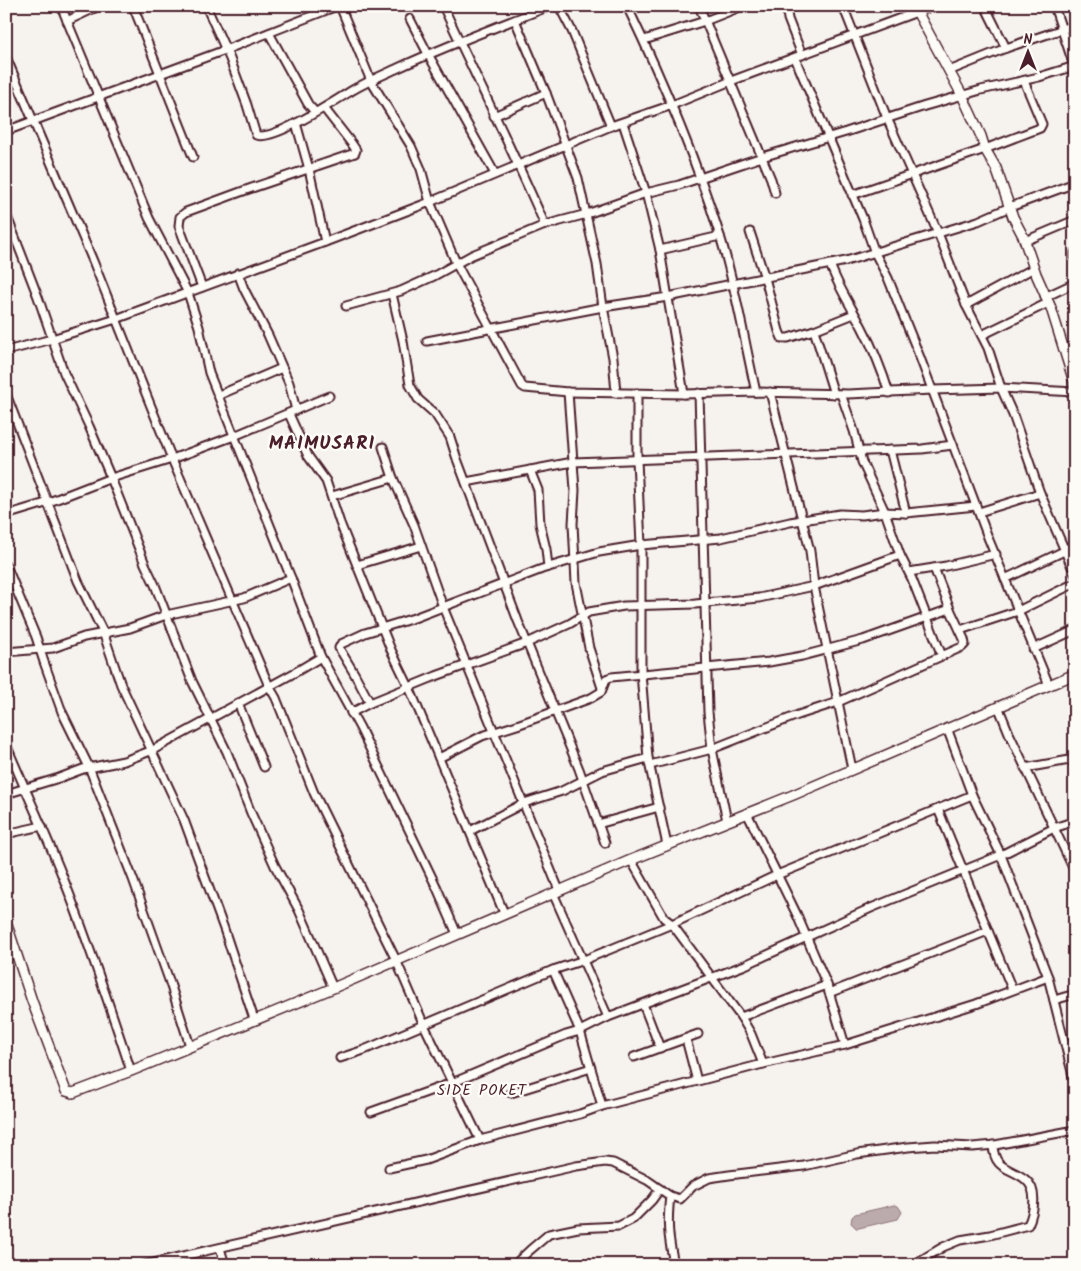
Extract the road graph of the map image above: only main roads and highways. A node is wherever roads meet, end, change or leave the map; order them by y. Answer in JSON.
{"nodes":[{"id":1,"x":915,"y":9,"type":"edge"},
{"id":2,"x":1075,"y":384,"type":"edge"},
{"id":3,"x":1075,"y":674,"type":"edge"},
{"id":4,"x":6,"y":922,"type":"edge"},
{"id":5,"x":10,"y":948,"type":"edge"}],
"edges":[{"from":1,"to":2,"type":"main road"},
{"from":3,"to":5,"type":"main road"},
{"from":4,"to":5,"type":"main road"}]}
